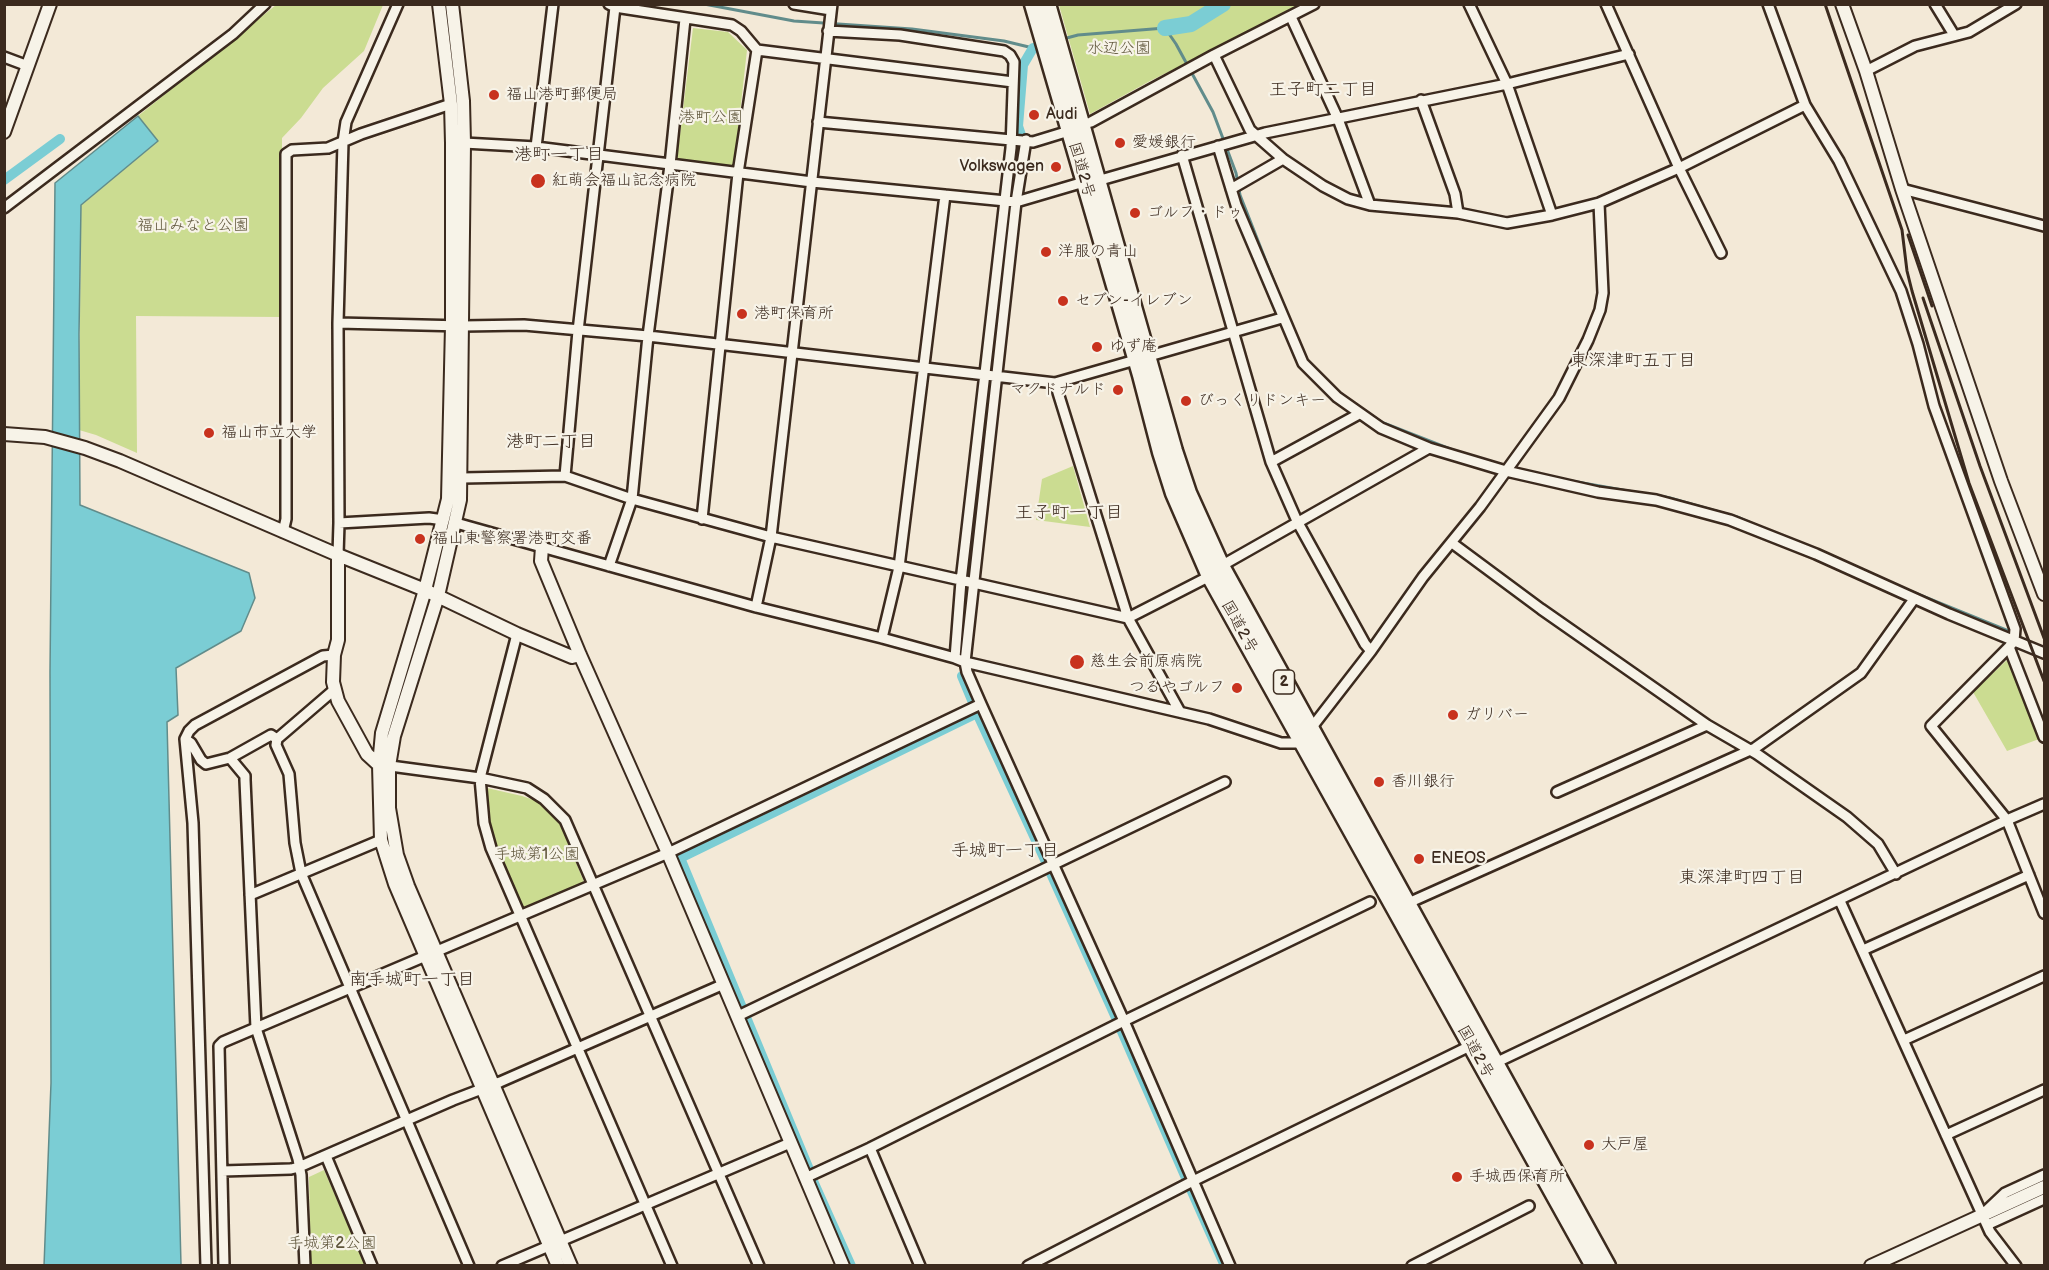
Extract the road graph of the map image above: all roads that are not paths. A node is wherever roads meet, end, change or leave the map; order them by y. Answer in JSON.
{"nodes":[{"id":1,"x":50,"y":4,"type":"edge"},
{"id":2,"x":264,"y":4,"type":"edge"},
{"id":3,"x":398,"y":4,"type":"edge"},
{"id":4,"x":439,"y":4,"type":"edge"},
{"id":5,"x":452,"y":4,"type":"edge"},
{"id":6,"x":553,"y":4,"type":"edge"},
{"id":7,"x":794,"y":4,"type":"edge"},
{"id":8,"x":1033,"y":4,"type":"edge"},
{"id":9,"x":1047,"y":4,"type":"edge"},
{"id":10,"x":1314,"y":4,"type":"edge"},
{"id":11,"x":1481,"y":4,"type":"edge"},
{"id":12,"x":1606,"y":4,"type":"edge"},
{"id":13,"x":1768,"y":4,"type":"edge"},
{"id":14,"x":1842,"y":4,"type":"edge"},
{"id":15,"x":1935,"y":4,"type":"edge"},
{"id":16,"x":2016,"y":4,"type":"edge"},
{"id":17,"x":612,"y":6,"type":"edge"},
{"id":18,"x":1470,"y":6,"type":"edge"},
{"id":19,"x":831,"y":9,"type":"edge"},
{"id":20,"x":1291,"y":16,"type":"junction"},
{"id":21,"x":686,"y":19,"type":"junction"},
{"id":22,"x":1046,"y":24,"type":"junction"},
{"id":23,"x":829,"y":29,"type":"junction"},
{"id":24,"x":1954,"y":35,"type":"junction"},
{"id":25,"x":757,"y":50,"type":"junction"},
{"id":26,"x":1629,"y":54,"type":"junction"},
{"id":27,"x":1214,"y":55,"type":"junction"},
{"id":28,"x":4,"y":57,"type":"edge"},
{"id":29,"x":825,"y":57,"type":"junction"},
{"id":30,"x":28,"y":66,"type":"junction"},
{"id":31,"x":1866,"y":71,"type":"junction"},
{"id":32,"x":1013,"y":82,"type":"junction"},
{"id":33,"x":1507,"y":84,"type":"junction"},
{"id":34,"x":1421,"y":100,"type":"junction"},
{"id":35,"x":451,"y":104,"type":"junction"},
{"id":36,"x":1805,"y":105,"type":"junction"},
{"id":37,"x":8,"y":115,"type":"edge"},
{"id":38,"x":1338,"y":119,"type":"junction"},
{"id":39,"x":818,"y":122,"type":"junction"},
{"id":40,"x":1075,"y":128,"type":"junction"},
{"id":41,"x":4,"y":132,"type":"edge"},
{"id":42,"x":1256,"y":135,"type":"junction"},
{"id":43,"x":1020,"y":140,"type":"junction"},
{"id":44,"x":343,"y":142,"type":"junction"},
{"id":45,"x":465,"y":143,"type":"junction"},
{"id":46,"x":1218,"y":146,"type":"junction"},
{"id":47,"x":536,"y":147,"type":"junction"},
{"id":48,"x":599,"y":155,"type":"junction"},
{"id":49,"x":1182,"y":156,"type":"junction"},
{"id":50,"x":1283,"y":159,"type":"junction"},
{"id":51,"x":670,"y":165,"type":"junction"},
{"id":52,"x":1679,"y":168,"type":"junction"},
{"id":53,"x":738,"y":173,"type":"junction"},
{"id":54,"x":1090,"y":181,"type":"junction"},
{"id":55,"x":812,"y":182,"type":"junction"},
{"id":56,"x":1231,"y":189,"type":"junction"},
{"id":57,"x":1902,"y":189,"type":"junction"},
{"id":58,"x":945,"y":195,"type":"junction"},
{"id":59,"x":1010,"y":201,"type":"junction"},
{"id":60,"x":1599,"y":203,"type":"junction"},
{"id":61,"x":1370,"y":205,"type":"junction"},
{"id":62,"x":4,"y":208,"type":"edge"},
{"id":63,"x":1458,"y":213,"type":"junction"},
{"id":64,"x":1552,"y":215,"type":"junction"},
{"id":65,"x":2044,"y":226,"type":"edge"},
{"id":66,"x":1721,"y":253,"type":"dead end"},
{"id":67,"x":1282,"y":318,"type":"junction"},
{"id":68,"x":338,"y":323,"type":"junction"},
{"id":69,"x":458,"y":326,"type":"junction"},
{"id":70,"x":579,"y":331,"type":"junction"},
{"id":71,"x":1232,"y":333,"type":"junction"},
{"id":72,"x":648,"y":336,"type":"junction"},
{"id":73,"x":721,"y":344,"type":"junction"},
{"id":74,"x":793,"y":353,"type":"junction"},
{"id":75,"x":1142,"y":358,"type":"junction"},
{"id":76,"x":922,"y":367,"type":"junction"},
{"id":77,"x":991,"y":375,"type":"junction"},
{"id":78,"x":1055,"y":384,"type":"junction"},
{"id":79,"x":1359,"y":414,"type":"junction"},
{"id":80,"x":4,"y":434,"type":"edge"},
{"id":81,"x":1429,"y":448,"type":"junction"},
{"id":82,"x":1271,"y":462,"type":"junction"},
{"id":83,"x":1506,"y":471,"type":"junction"},
{"id":84,"x":565,"y":476,"type":"junction"},
{"id":85,"x":462,"y":478,"type":"junction"},
{"id":86,"x":632,"y":499,"type":"junction"},
{"id":87,"x":702,"y":519,"type":"junction"},
{"id":88,"x":450,"y":522,"type":"junction"},
{"id":89,"x":1297,"y":522,"type":"junction"},
{"id":90,"x":339,"y":523,"type":"junction"},
{"id":91,"x":283,"y":532,"type":"junction"},
{"id":92,"x":771,"y":537,"type":"junction"},
{"id":93,"x":1452,"y":543,"type":"junction"},
{"id":94,"x":542,"y":547,"type":"junction"},
{"id":95,"x":338,"y":555,"type":"junction"},
{"id":96,"x":609,"y":566,"type":"junction"},
{"id":97,"x":899,"y":567,"type":"junction"},
{"id":98,"x":1216,"y":571,"type":"junction"},
{"id":99,"x":967,"y":582,"type":"junction"},
{"id":100,"x":425,"y":590,"type":"junction"},
{"id":101,"x":2044,"y":594,"type":"edge"},
{"id":102,"x":438,"y":596,"type":"junction"},
{"id":103,"x":1914,"y":599,"type":"junction"},
{"id":104,"x":756,"y":607,"type":"junction"},
{"id":105,"x":1128,"y":618,"type":"junction"},
{"id":106,"x":517,"y":634,"type":"junction"},
{"id":107,"x":882,"y":638,"type":"junction"},
{"id":108,"x":2011,"y":644,"type":"junction"},
{"id":109,"x":1371,"y":651,"type":"junction"},
{"id":110,"x":2044,"y":653,"type":"edge"},
{"id":111,"x":580,"y":655,"type":"junction"},
{"id":112,"x":334,"y":656,"type":"junction"},
{"id":113,"x":955,"y":658,"type":"junction"},
{"id":114,"x":965,"y":662,"type":"junction"},
{"id":115,"x":334,"y":690,"type":"junction"},
{"id":116,"x":981,"y":704,"type":"junction"},
{"id":117,"x":1180,"y":712,"type":"junction"},
{"id":118,"x":1707,"y":725,"type":"junction"},
{"id":119,"x":1306,"y":735,"type":"junction"},
{"id":120,"x":2044,"y":737,"type":"edge"},
{"id":121,"x":185,"y":739,"type":"junction"},
{"id":122,"x":277,"y":739,"type":"junction"},
{"id":123,"x":1749,"y":750,"type":"junction"},
{"id":124,"x":230,"y":758,"type":"junction"},
{"id":125,"x":384,"y":766,"type":"junction"},
{"id":126,"x":480,"y":778,"type":"junction"},
{"id":127,"x":1225,"y":782,"type":"dead end"},
{"id":128,"x":1557,"y":792,"type":"dead end"},
{"id":129,"x":2044,"y":804,"type":"edge"},
{"id":130,"x":2007,"y":820,"type":"junction"},
{"id":131,"x":381,"y":840,"type":"junction"},
{"id":132,"x":668,"y":853,"type":"junction"},
{"id":133,"x":1053,"y":864,"type":"junction"},
{"id":134,"x":301,"y":873,"type":"junction"},
{"id":135,"x":1896,"y":874,"type":"junction"},
{"id":136,"x":2029,"y":874,"type":"junction"},
{"id":137,"x":593,"y":885,"type":"junction"},
{"id":138,"x":250,"y":895,"type":"junction"},
{"id":139,"x":1840,"y":901,"type":"junction"},
{"id":140,"x":1371,"y":902,"type":"dead end"},
{"id":141,"x":1406,"y":904,"type":"junction"},
{"id":142,"x":2044,"y":913,"type":"edge"},
{"id":143,"x":520,"y":915,"type":"junction"},
{"id":144,"x":1863,"y":950,"type":"junction"},
{"id":145,"x":431,"y":954,"type":"junction"},
{"id":146,"x":2044,"y":976,"type":"edge"},
{"id":147,"x":724,"y":984,"type":"junction"},
{"id":148,"x":350,"y":987,"type":"junction"},
{"id":149,"x":651,"y":1015,"type":"junction"},
{"id":150,"x":738,"y":1017,"type":"junction"},
{"id":151,"x":1124,"y":1021,"type":"junction"},
{"id":152,"x":256,"y":1028,"type":"junction"},
{"id":153,"x":1904,"y":1040,"type":"junction"},
{"id":154,"x":1472,"y":1045,"type":"junction"},
{"id":155,"x":579,"y":1048,"type":"junction"},
{"id":156,"x":1490,"y":1066,"type":"junction"},
{"id":157,"x":487,"y":1087,"type":"junction"},
{"id":158,"x":2044,"y":1090,"type":"edge"},
{"id":159,"x":407,"y":1121,"type":"junction"},
{"id":160,"x":1946,"y":1134,"type":"junction"},
{"id":161,"x":790,"y":1143,"type":"junction"},
{"id":162,"x":870,"y":1148,"type":"junction"},
{"id":163,"x":326,"y":1156,"type":"junction"},
{"id":164,"x":299,"y":1167,"type":"junction"},
{"id":165,"x":222,"y":1171,"type":"junction"},
{"id":166,"x":720,"y":1172,"type":"junction"},
{"id":167,"x":2044,"y":1175,"type":"edge"},
{"id":168,"x":806,"y":1178,"type":"junction"},
{"id":169,"x":1193,"y":1181,"type":"junction"},
{"id":170,"x":2044,"y":1187,"type":"edge"},
{"id":171,"x":2044,"y":1199,"type":"edge"},
{"id":172,"x":646,"y":1203,"type":"junction"},
{"id":173,"x":1528,"y":1206,"type":"dead end"},
{"id":174,"x":1985,"y":1220,"type":"junction"},
{"id":175,"x":555,"y":1243,"type":"junction"},
{"id":176,"x":206,"y":1266,"type":"edge"},
{"id":177,"x":224,"y":1266,"type":"edge"},
{"id":178,"x":305,"y":1266,"type":"edge"},
{"id":179,"x":372,"y":1266,"type":"edge"},
{"id":180,"x":469,"y":1266,"type":"edge"},
{"id":181,"x":502,"y":1266,"type":"edge"},
{"id":182,"x":558,"y":1266,"type":"edge"},
{"id":183,"x":571,"y":1266,"type":"edge"},
{"id":184,"x":672,"y":1266,"type":"edge"},
{"id":185,"x":759,"y":1266,"type":"edge"},
{"id":186,"x":843,"y":1266,"type":"edge"},
{"id":187,"x":920,"y":1266,"type":"edge"},
{"id":188,"x":1028,"y":1266,"type":"edge"},
{"id":189,"x":1230,"y":1266,"type":"edge"},
{"id":190,"x":1412,"y":1266,"type":"edge"},
{"id":191,"x":1594,"y":1266,"type":"edge"},
{"id":192,"x":1607,"y":1266,"type":"edge"},
{"id":193,"x":1871,"y":1266,"type":"edge"},
{"id":194,"x":2016,"y":1266,"type":"edge"}],
"edges":[{"from":1,"to":30,"type":"street"},
{"from":2,"to":62,"type":"street"},
{"from":3,"to":44,"type":"street"},
{"from":4,"to":35,"type":"street"},
{"from":5,"to":45,"type":"street"},
{"from":6,"to":47,"type":"street"},
{"from":7,"to":19,"type":"street"},
{"from":8,"to":22,"type":"highway","name":"国道2号","number":"2"},
{"from":9,"to":22,"type":"highway","name":"国道2号","number":"2"},
{"from":10,"to":20,"type":"street"},
{"from":11,"to":18,"type":"street"},
{"from":12,"to":26,"type":"street"},
{"from":13,"to":36,"type":"street"},
{"from":14,"to":31,"type":"street"},
{"from":15,"to":24,"type":"street"},
{"from":16,"to":24,"type":"street"},
{"from":17,"to":21,"type":"street"},
{"from":17,"to":48,"type":"street"},
{"from":18,"to":33,"type":"street"},
{"from":19,"to":23,"type":"street"},
{"from":20,"to":27,"type":"street"},
{"from":20,"to":38,"type":"street"},
{"from":21,"to":25,"type":"street"},
{"from":21,"to":51,"type":"street"},
{"from":22,"to":40,"type":"highway","name":"国道2号","number":"2"},
{"from":23,"to":29,"type":"street"},
{"from":23,"to":32,"type":"street"},
{"from":24,"to":31,"type":"street"},
{"from":25,"to":29,"type":"street"},
{"from":25,"to":53,"type":"street"},
{"from":26,"to":33,"type":"street"},
{"from":26,"to":52,"type":"street"},
{"from":27,"to":40,"type":"street"},
{"from":27,"to":42,"type":"street"},
{"from":28,"to":30,"type":"street"},
{"from":29,"to":32,"type":"street"},
{"from":29,"to":39,"type":"street"},
{"from":30,"to":37,"type":"street"},
{"from":31,"to":57,"type":"street"},
{"from":32,"to":43,"type":"street"},
{"from":33,"to":34,"type":"street"},
{"from":33,"to":64,"type":"street"},
{"from":34,"to":38,"type":"street"},
{"from":34,"to":63,"type":"street"},
{"from":35,"to":44,"type":"street"},
{"from":35,"to":69,"type":"street"},
{"from":36,"to":52,"type":"street"},
{"from":36,"to":108,"type":"street"},
{"from":37,"to":41,"type":"street"},
{"from":38,"to":42,"type":"street"},
{"from":38,"to":61,"type":"street"},
{"from":39,"to":43,"type":"street"},
{"from":39,"to":55,"type":"street"},
{"from":40,"to":43,"type":"street"},
{"from":40,"to":54,"type":"highway","name":"国道2号","number":"2"},
{"from":42,"to":46,"type":"street"},
{"from":42,"to":50,"type":"street"},
{"from":43,"to":59,"type":"street"},
{"from":43,"to":59,"type":"street"},
{"from":44,"to":68,"type":"street"},
{"from":44,"to":91,"type":"street"},
{"from":45,"to":47,"type":"street"},
{"from":45,"to":69,"type":"street"},
{"from":46,"to":49,"type":"street"},
{"from":46,"to":56,"type":"street"},
{"from":47,"to":48,"type":"street"},
{"from":48,"to":51,"type":"street"},
{"from":48,"to":70,"type":"street"},
{"from":49,"to":54,"type":"street"},
{"from":49,"to":71,"type":"street"},
{"from":50,"to":56,"type":"street"},
{"from":50,"to":61,"type":"street"},
{"from":51,"to":53,"type":"street"},
{"from":51,"to":72,"type":"street"},
{"from":52,"to":60,"type":"street"},
{"from":52,"to":66,"type":"street"},
{"from":53,"to":55,"type":"street"},
{"from":53,"to":73,"type":"street"},
{"from":54,"to":59,"type":"street"},
{"from":54,"to":75,"type":"highway","name":"国道2号","number":"2"},
{"from":55,"to":58,"type":"street"},
{"from":55,"to":74,"type":"street"},
{"from":56,"to":67,"type":"street"},
{"from":57,"to":65,"type":"street"},
{"from":57,"to":101,"type":"street"},
{"from":58,"to":59,"type":"street"},
{"from":58,"to":76,"type":"street"},
{"from":59,"to":77,"type":"street"},
{"from":60,"to":64,"type":"street"},
{"from":60,"to":83,"type":"street"},
{"from":61,"to":63,"type":"street"},
{"from":63,"to":64,"type":"street"},
{"from":67,"to":71,"type":"street"},
{"from":67,"to":79,"type":"street"},
{"from":68,"to":69,"type":"street"},
{"from":68,"to":90,"type":"street"},
{"from":69,"to":70,"type":"street"},
{"from":69,"to":85,"type":"street"},
{"from":69,"to":88,"type":"street"},
{"from":70,"to":72,"type":"street"},
{"from":70,"to":84,"type":"street"},
{"from":71,"to":75,"type":"street"},
{"from":71,"to":82,"type":"street"},
{"from":72,"to":73,"type":"street"},
{"from":72,"to":86,"type":"street"},
{"from":73,"to":74,"type":"street"},
{"from":73,"to":87,"type":"street"},
{"from":74,"to":76,"type":"street"},
{"from":74,"to":92,"type":"street"},
{"from":75,"to":78,"type":"street"},
{"from":75,"to":98,"type":"highway","name":"国道2号","number":"2"},
{"from":76,"to":77,"type":"street"},
{"from":76,"to":97,"type":"street"},
{"from":77,"to":78,"type":"street"},
{"from":77,"to":99,"type":"street"},
{"from":78,"to":105,"type":"street"},
{"from":79,"to":81,"type":"street"},
{"from":79,"to":82,"type":"street"},
{"from":80,"to":91,"type":"street"},
{"from":81,"to":83,"type":"street"},
{"from":81,"to":89,"type":"street"},
{"from":82,"to":89,"type":"street"},
{"from":83,"to":93,"type":"street"},
{"from":83,"to":103,"type":"street"},
{"from":84,"to":85,"type":"street"},
{"from":84,"to":86,"type":"street"},
{"from":85,"to":88,"type":"street"},
{"from":86,"to":87,"type":"street"},
{"from":86,"to":96,"type":"street"},
{"from":87,"to":92,"type":"street"},
{"from":88,"to":90,"type":"street"},
{"from":88,"to":94,"type":"street"},
{"from":88,"to":100,"type":"street"},
{"from":88,"to":102,"type":"street"},
{"from":89,"to":98,"type":"street"},
{"from":89,"to":109,"type":"street"},
{"from":90,"to":95,"type":"street"},
{"from":91,"to":95,"type":"street"},
{"from":92,"to":97,"type":"street"},
{"from":92,"to":104,"type":"street"},
{"from":93,"to":109,"type":"street"},
{"from":93,"to":118,"type":"street"},
{"from":94,"to":96,"type":"street"},
{"from":94,"to":111,"type":"street"},
{"from":95,"to":100,"type":"street"},
{"from":95,"to":112,"type":"street"},
{"from":96,"to":104,"type":"street"},
{"from":97,"to":99,"type":"street"},
{"from":97,"to":107,"type":"street"},
{"from":98,"to":105,"type":"street"},
{"from":98,"to":119,"type":"highway","name":"国道2号","number":"2"},
{"from":99,"to":105,"type":"street"},
{"from":99,"to":113,"type":"street"},
{"from":99,"to":114,"type":"street"},
{"from":100,"to":102,"type":"street"},
{"from":100,"to":125,"type":"street"},
{"from":102,"to":106,"type":"street"},
{"from":102,"to":125,"type":"street"},
{"from":103,"to":108,"type":"street"},
{"from":103,"to":123,"type":"street"},
{"from":104,"to":107,"type":"street"},
{"from":105,"to":117,"type":"street"},
{"from":106,"to":111,"type":"street"},
{"from":106,"to":126,"type":"street"},
{"from":107,"to":113,"type":"street"},
{"from":108,"to":110,"type":"street"},
{"from":108,"to":120,"type":"street"},
{"from":108,"to":130,"type":"street"},
{"from":109,"to":119,"type":"street"},
{"from":111,"to":132,"type":"street"},
{"from":112,"to":115,"type":"street"},
{"from":112,"to":121,"type":"street"},
{"from":113,"to":114,"type":"street"},
{"from":114,"to":116,"type":"street"},
{"from":114,"to":117,"type":"street"},
{"from":115,"to":122,"type":"street"},
{"from":115,"to":125,"type":"street"},
{"from":116,"to":132,"type":"street"},
{"from":116,"to":133,"type":"street"},
{"from":117,"to":119,"type":"street"},
{"from":118,"to":123,"type":"street"},
{"from":118,"to":128,"type":"street"},
{"from":119,"to":141,"type":"highway","name":"国道2号","number":"2"},
{"from":119,"to":154,"type":"highway","name":"国道2号","number":"2"},
{"from":121,"to":124,"type":"street"},
{"from":121,"to":176,"type":"street"},
{"from":122,"to":124,"type":"street"},
{"from":122,"to":134,"type":"street"},
{"from":123,"to":135,"type":"street"},
{"from":123,"to":141,"type":"street"},
{"from":124,"to":138,"type":"street"},
{"from":125,"to":126,"type":"street"},
{"from":125,"to":131,"type":"street"},
{"from":125,"to":145,"type":"street"},
{"from":126,"to":137,"type":"street"},
{"from":126,"to":143,"type":"street"},
{"from":127,"to":133,"type":"street"},
{"from":129,"to":130,"type":"street"},
{"from":130,"to":135,"type":"street"},
{"from":130,"to":136,"type":"street"},
{"from":131,"to":134,"type":"street"},
{"from":131,"to":145,"type":"street"},
{"from":132,"to":137,"type":"street"},
{"from":132,"to":147,"type":"street"},
{"from":133,"to":150,"type":"street"},
{"from":133,"to":151,"type":"street"},
{"from":134,"to":138,"type":"street"},
{"from":134,"to":148,"type":"street"},
{"from":135,"to":139,"type":"street"},
{"from":136,"to":142,"type":"street"},
{"from":136,"to":144,"type":"street"},
{"from":137,"to":143,"type":"street"},
{"from":137,"to":149,"type":"street"},
{"from":138,"to":152,"type":"street"},
{"from":139,"to":144,"type":"street"},
{"from":139,"to":156,"type":"street"},
{"from":140,"to":151,"type":"street"},
{"from":141,"to":156,"type":"highway","name":"国道2号","number":"2"},
{"from":143,"to":145,"type":"street"},
{"from":143,"to":155,"type":"street"},
{"from":144,"to":153,"type":"street"},
{"from":145,"to":148,"type":"street"},
{"from":145,"to":157,"type":"street"},
{"from":146,"to":153,"type":"street"},
{"from":147,"to":149,"type":"street"},
{"from":147,"to":150,"type":"street"},
{"from":148,"to":152,"type":"street"},
{"from":148,"to":159,"type":"street"},
{"from":149,"to":155,"type":"street"},
{"from":149,"to":166,"type":"street"},
{"from":150,"to":161,"type":"street"},
{"from":151,"to":162,"type":"street"},
{"from":151,"to":169,"type":"street"},
{"from":152,"to":164,"type":"street"},
{"from":152,"to":165,"type":"street"},
{"from":153,"to":160,"type":"street"},
{"from":154,"to":156,"type":"highway","name":"国道2号","number":"2"},
{"from":154,"to":169,"type":"street"},
{"from":155,"to":157,"type":"street"},
{"from":155,"to":172,"type":"street"},
{"from":156,"to":191,"type":"highway","name":"国道2号","number":"2"},
{"from":156,"to":192,"type":"highway","name":"国道2号","number":"2"},
{"from":157,"to":159,"type":"street"},
{"from":157,"to":175,"type":"street"},
{"from":158,"to":160,"type":"street"},
{"from":159,"to":163,"type":"street"},
{"from":159,"to":180,"type":"street"},
{"from":160,"to":174,"type":"street"},
{"from":161,"to":166,"type":"street"},
{"from":161,"to":168,"type":"street"},
{"from":162,"to":168,"type":"street"},
{"from":162,"to":187,"type":"street"},
{"from":163,"to":164,"type":"street"},
{"from":163,"to":179,"type":"street"},
{"from":164,"to":165,"type":"street"},
{"from":164,"to":178,"type":"street"},
{"from":165,"to":177,"type":"street"},
{"from":166,"to":172,"type":"street"},
{"from":166,"to":185,"type":"street"},
{"from":167,"to":174,"type":"street"},
{"from":168,"to":186,"type":"street"},
{"from":169,"to":188,"type":"street"},
{"from":169,"to":189,"type":"street"},
{"from":170,"to":174,"type":"street"},
{"from":171,"to":174,"type":"street"},
{"from":172,"to":175,"type":"street"},
{"from":172,"to":184,"type":"street"},
{"from":173,"to":190,"type":"street"},
{"from":174,"to":193,"type":"street"},
{"from":174,"to":194,"type":"street"},
{"from":175,"to":181,"type":"street"},
{"from":175,"to":182,"type":"street"},
{"from":175,"to":183,"type":"street"}]}
